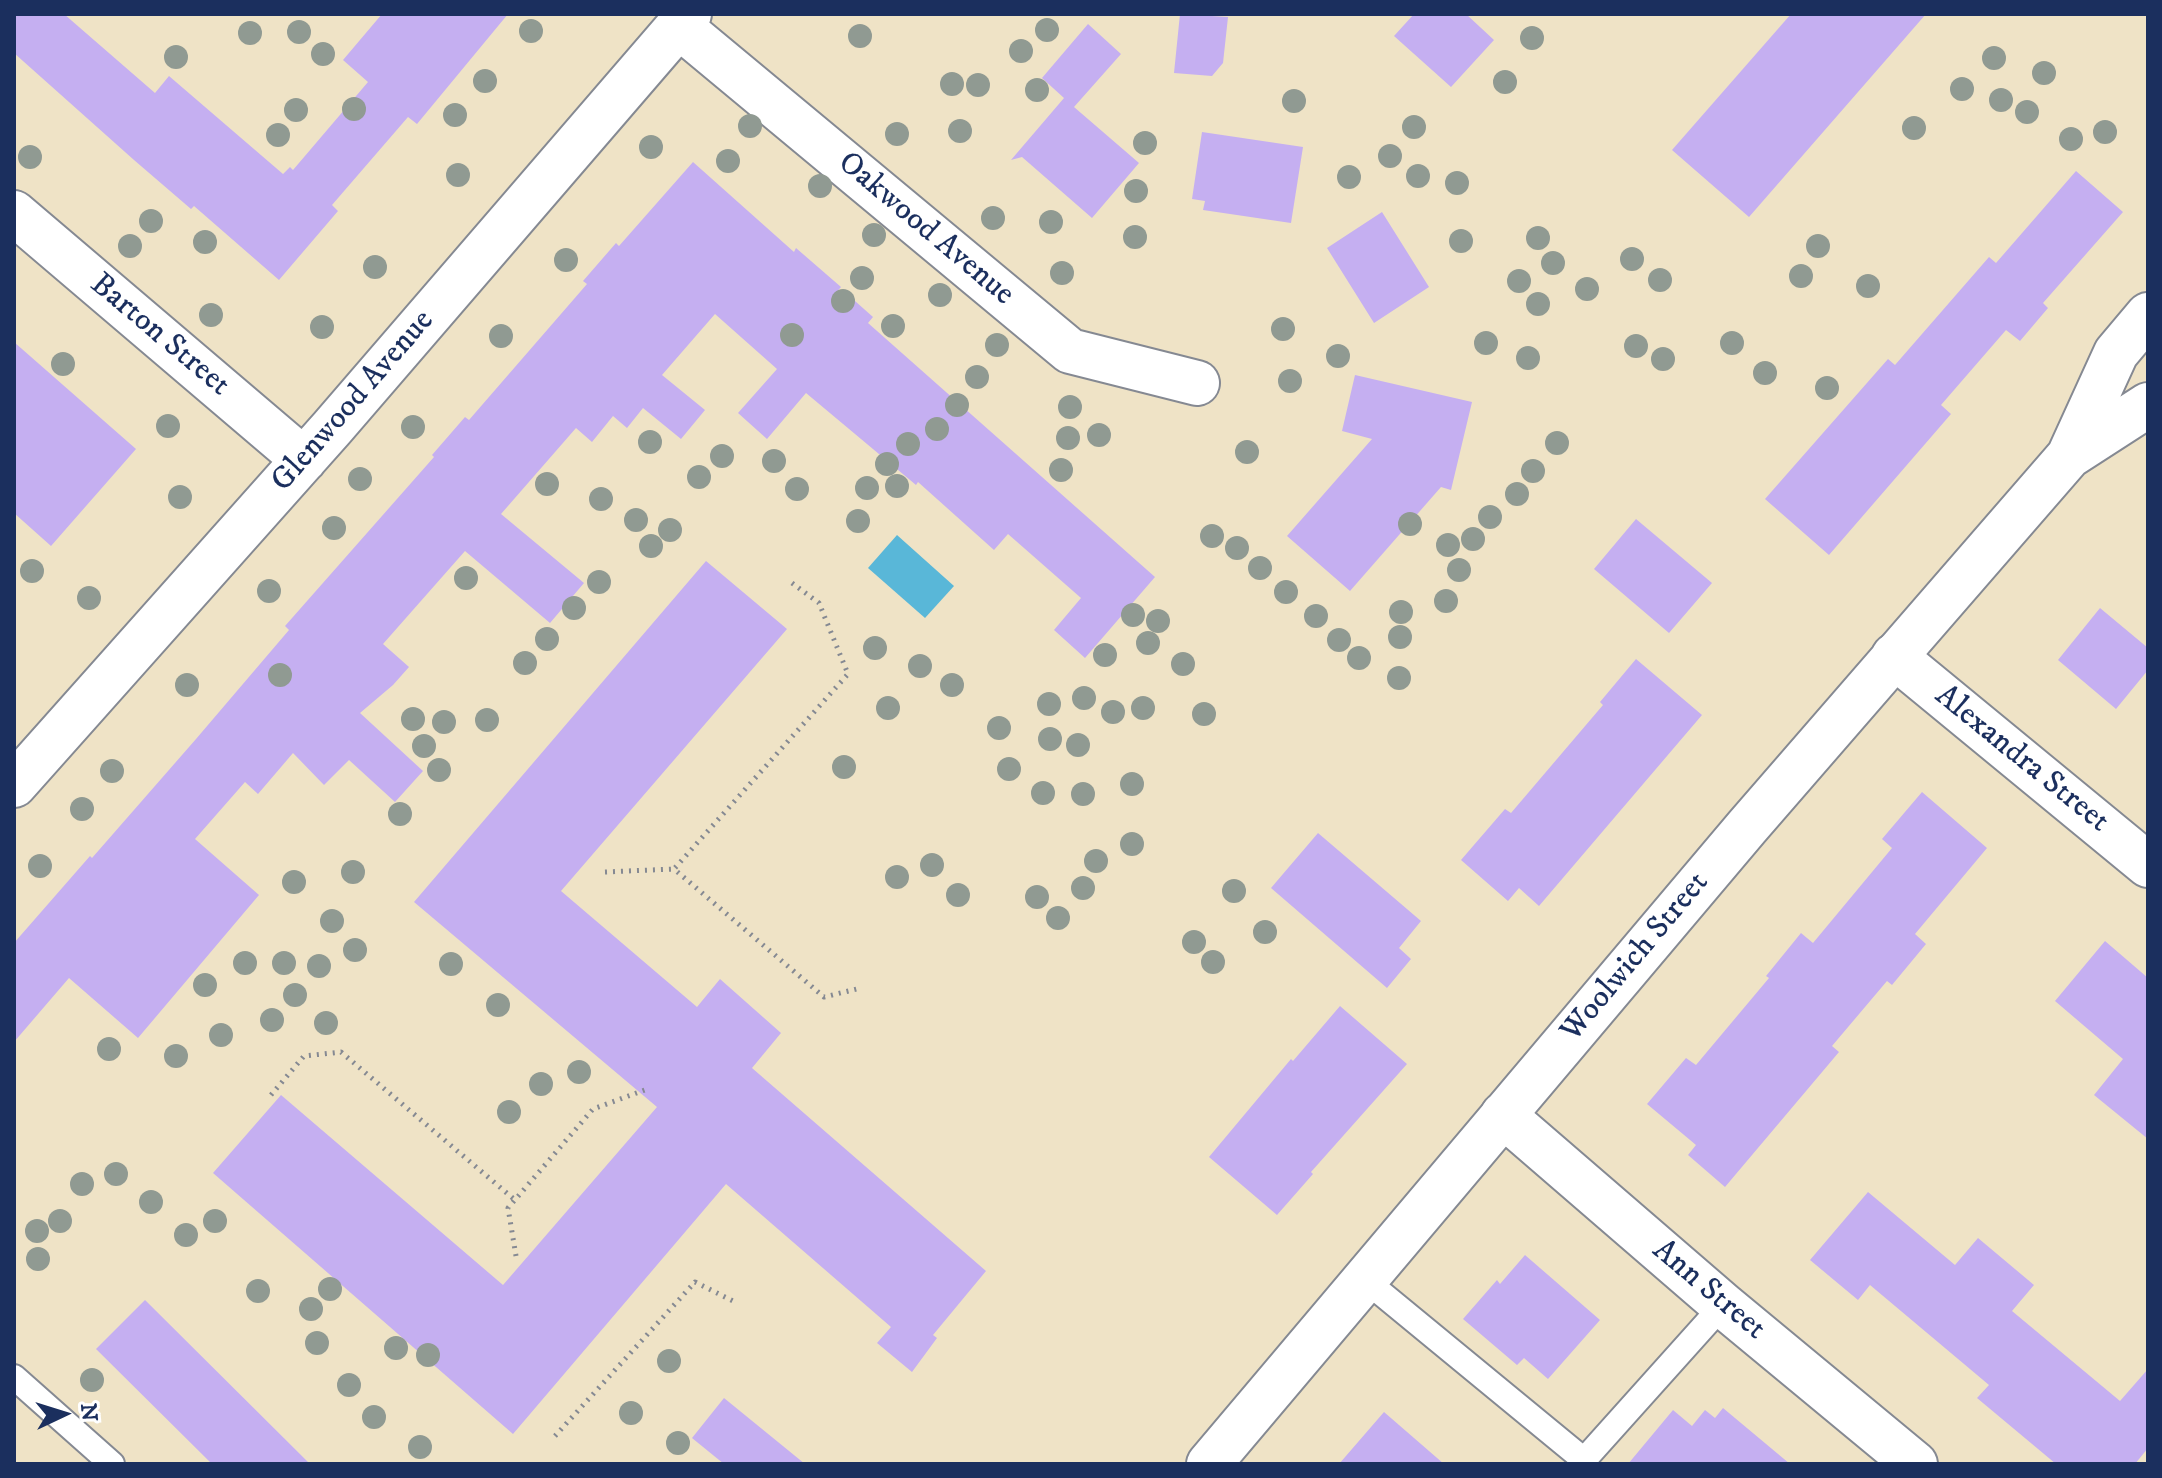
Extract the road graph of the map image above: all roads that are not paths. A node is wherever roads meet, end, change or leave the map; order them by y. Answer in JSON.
{"nodes":[{"id":1,"x":684,"y":20,"type":"edge"},
{"id":2,"x":14,"y":213,"type":"edge"},
{"id":3,"x":2148,"y":315,"type":"edge"},
{"id":4,"x":1197,"y":383,"type":"dead end"},
{"id":5,"x":2148,"y":405,"type":"edge"},
{"id":6,"x":2069,"y":456,"type":"junction"},
{"id":7,"x":304,"y":460,"type":"junction"},
{"id":8,"x":1894,"y":656,"type":"junction"},
{"id":9,"x":14,"y":785,"type":"edge"},
{"id":10,"x":2148,"y":865,"type":"edge"},
{"id":11,"x":1503,"y":1115,"type":"junction"},
{"id":12,"x":1364,"y":1279,"type":"junction"},
{"id":13,"x":1723,"y":1305,"type":"junction"},
{"id":14,"x":14,"y":1377,"type":"edge"},
{"id":15,"x":112,"y":1464,"type":"edge"},
{"id":16,"x":1209,"y":1464,"type":"edge"},
{"id":17,"x":1915,"y":1464,"type":"edge"}],
"edges":[{"from":1,"to":4,"type":"street","name":"Oakwood Avenue"},
{"from":1,"to":7,"type":"street","name":"Glenwood Avenue"},
{"from":2,"to":7,"type":"street","name":"Barton Street"},
{"from":3,"to":6,"type":"street","name":"Woolwich Street"},
{"from":5,"to":6,"type":"street","name":"Woolwich Street"},
{"from":6,"to":8,"type":"street","name":"Woolwich Street"},
{"from":7,"to":9,"type":"street","name":"Glenwood Avenue"},
{"from":8,"to":10,"type":"street","name":"Alexandra Street"},
{"from":8,"to":11,"type":"street","name":"Woolwich Street"},
{"from":11,"to":12,"type":"street","name":"Woolwich Street"},
{"from":11,"to":13,"type":"street","name":"Ann Street"},
{"from":12,"to":13,"type":"lane"},
{"from":12,"to":16,"type":"street","name":"Woolwich Street"},
{"from":13,"to":17,"type":"street","name":"Ann Street"},
{"from":14,"to":15,"type":"lane"}]}
